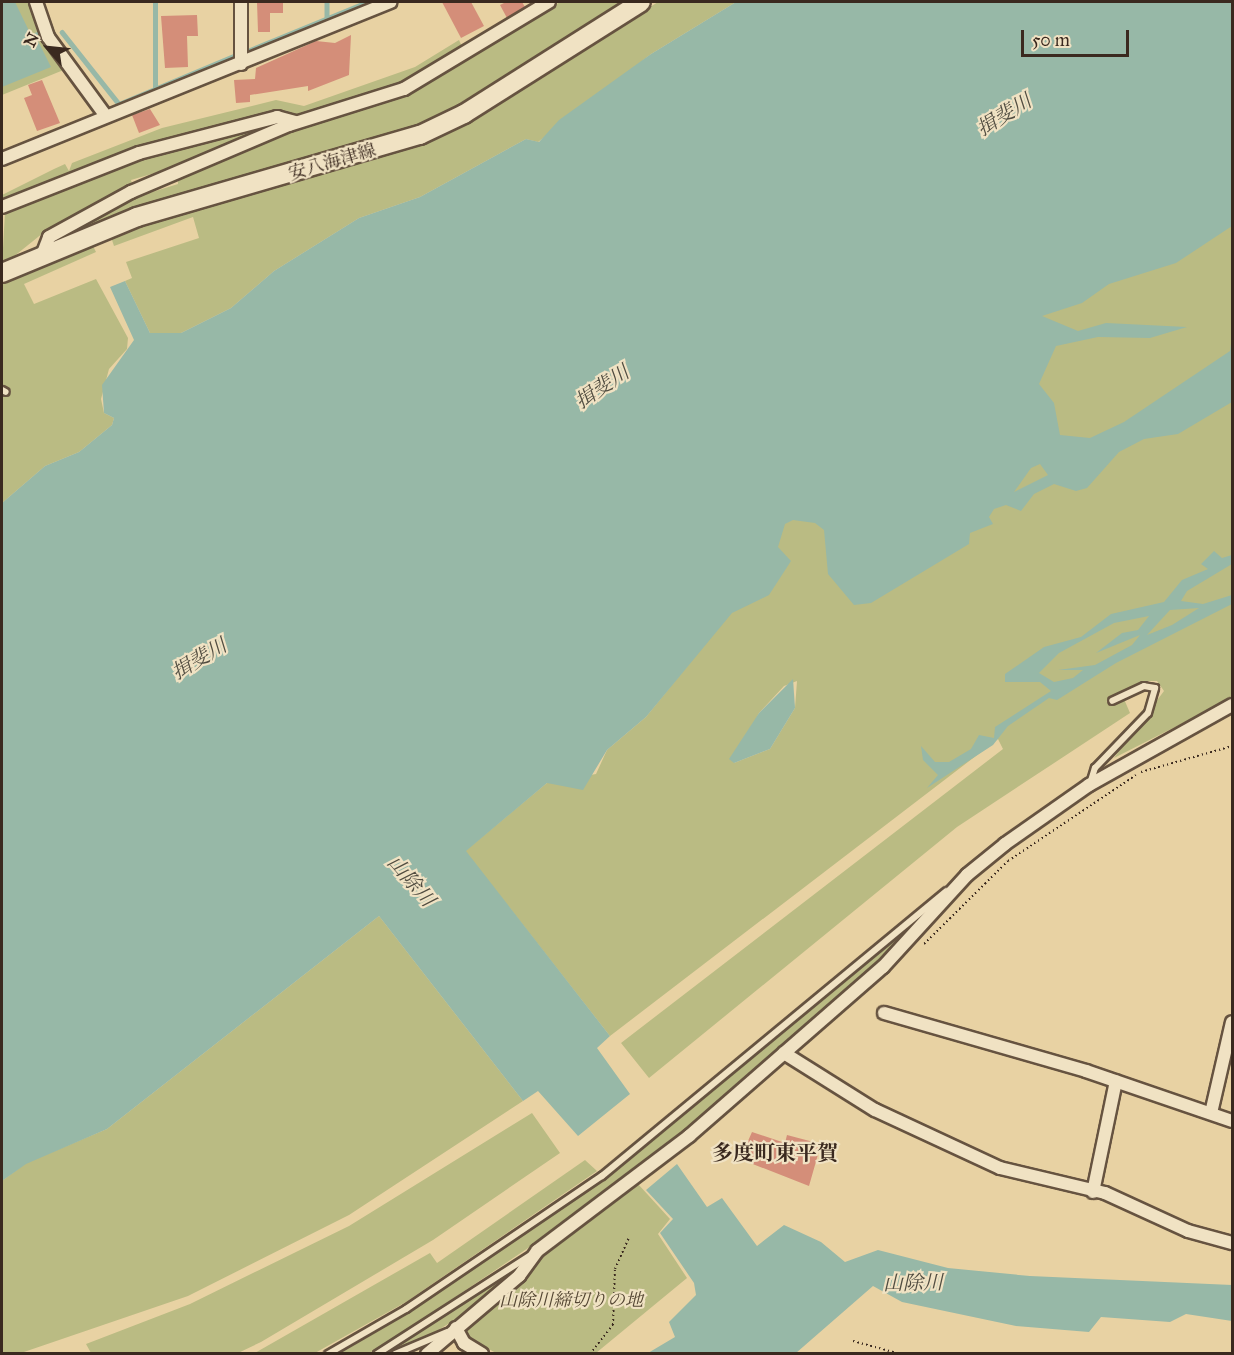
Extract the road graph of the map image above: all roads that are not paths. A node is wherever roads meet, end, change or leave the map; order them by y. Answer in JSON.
{"nodes":[{"id":1,"x":36,"y":2,"type":"edge"},
{"id":2,"x":242,"y":2,"type":"edge"},
{"id":3,"x":391,"y":2,"type":"edge"},
{"id":4,"x":549,"y":2,"type":"edge"},
{"id":5,"x":641,"y":2,"type":"edge"},
{"id":6,"x":241,"y":64,"type":"junction"},
{"id":7,"x":105,"y":115,"type":"junction"},
{"id":8,"x":297,"y":122,"type":"junction"},
{"id":9,"x":2,"y":159,"type":"edge"},
{"id":10,"x":2,"y":207,"type":"edge"},
{"id":11,"x":43,"y":253,"type":"junction"},
{"id":12,"x":2,"y":273,"type":"edge"},
{"id":13,"x":1112,"y":700,"type":"dead end"},
{"id":14,"x":1233,"y":705,"type":"edge"},
{"id":15,"x":1089,"y":785,"type":"junction"},
{"id":16,"x":967,"y":875,"type":"junction"},
{"id":17,"x":884,"y":1013,"type":"dead end"},
{"id":18,"x":1233,"y":1022,"type":"edge"},
{"id":19,"x":784,"y":1053,"type":"junction"},
{"id":20,"x":1116,"y":1081,"type":"junction"},
{"id":21,"x":1211,"y":1113,"type":"junction"},
{"id":22,"x":1233,"y":1121,"type":"edge"},
{"id":23,"x":1093,"y":1192,"type":"junction"},
{"id":24,"x":1233,"y":1243,"type":"edge"},
{"id":25,"x":537,"y":1251,"type":"junction"},
{"id":26,"x":456,"y":1328,"type":"junction"},
{"id":27,"x":328,"y":1353,"type":"edge"},
{"id":28,"x":377,"y":1353,"type":"edge"},
{"id":29,"x":395,"y":1353,"type":"edge"},
{"id":30,"x":427,"y":1353,"type":"edge"},
{"id":31,"x":482,"y":1353,"type":"edge"}],
"edges":[{"from":1,"to":7,"type":"street"},
{"from":2,"to":6,"type":"street"},
{"from":3,"to":6,"type":"street"},
{"from":4,"to":8,"type":"street"},
{"from":5,"to":11,"type":"main road","name":"安八海津線"},
{"from":6,"to":7,"type":"street"},
{"from":7,"to":9,"type":"street"},
{"from":8,"to":10,"type":"street"},
{"from":8,"to":11,"type":"street"},
{"from":11,"to":12,"type":"main road","name":"安八海津線"},
{"from":13,"to":15,"type":"lane"},
{"from":14,"to":15,"type":"street"},
{"from":15,"to":16,"type":"street"},
{"from":16,"to":19,"type":"street"},
{"from":16,"to":27,"type":"lane"},
{"from":17,"to":20,"type":"street"},
{"from":18,"to":21,"type":"street"},
{"from":19,"to":23,"type":"street"},
{"from":19,"to":25,"type":"street"},
{"from":20,"to":21,"type":"street"},
{"from":20,"to":23,"type":"street"},
{"from":21,"to":22,"type":"street"},
{"from":23,"to":24,"type":"street"},
{"from":25,"to":26,"type":"street"},
{"from":25,"to":28,"type":"lane"},
{"from":26,"to":29,"type":"lane"},
{"from":26,"to":30,"type":"street"},
{"from":26,"to":31,"type":"street"}]}
